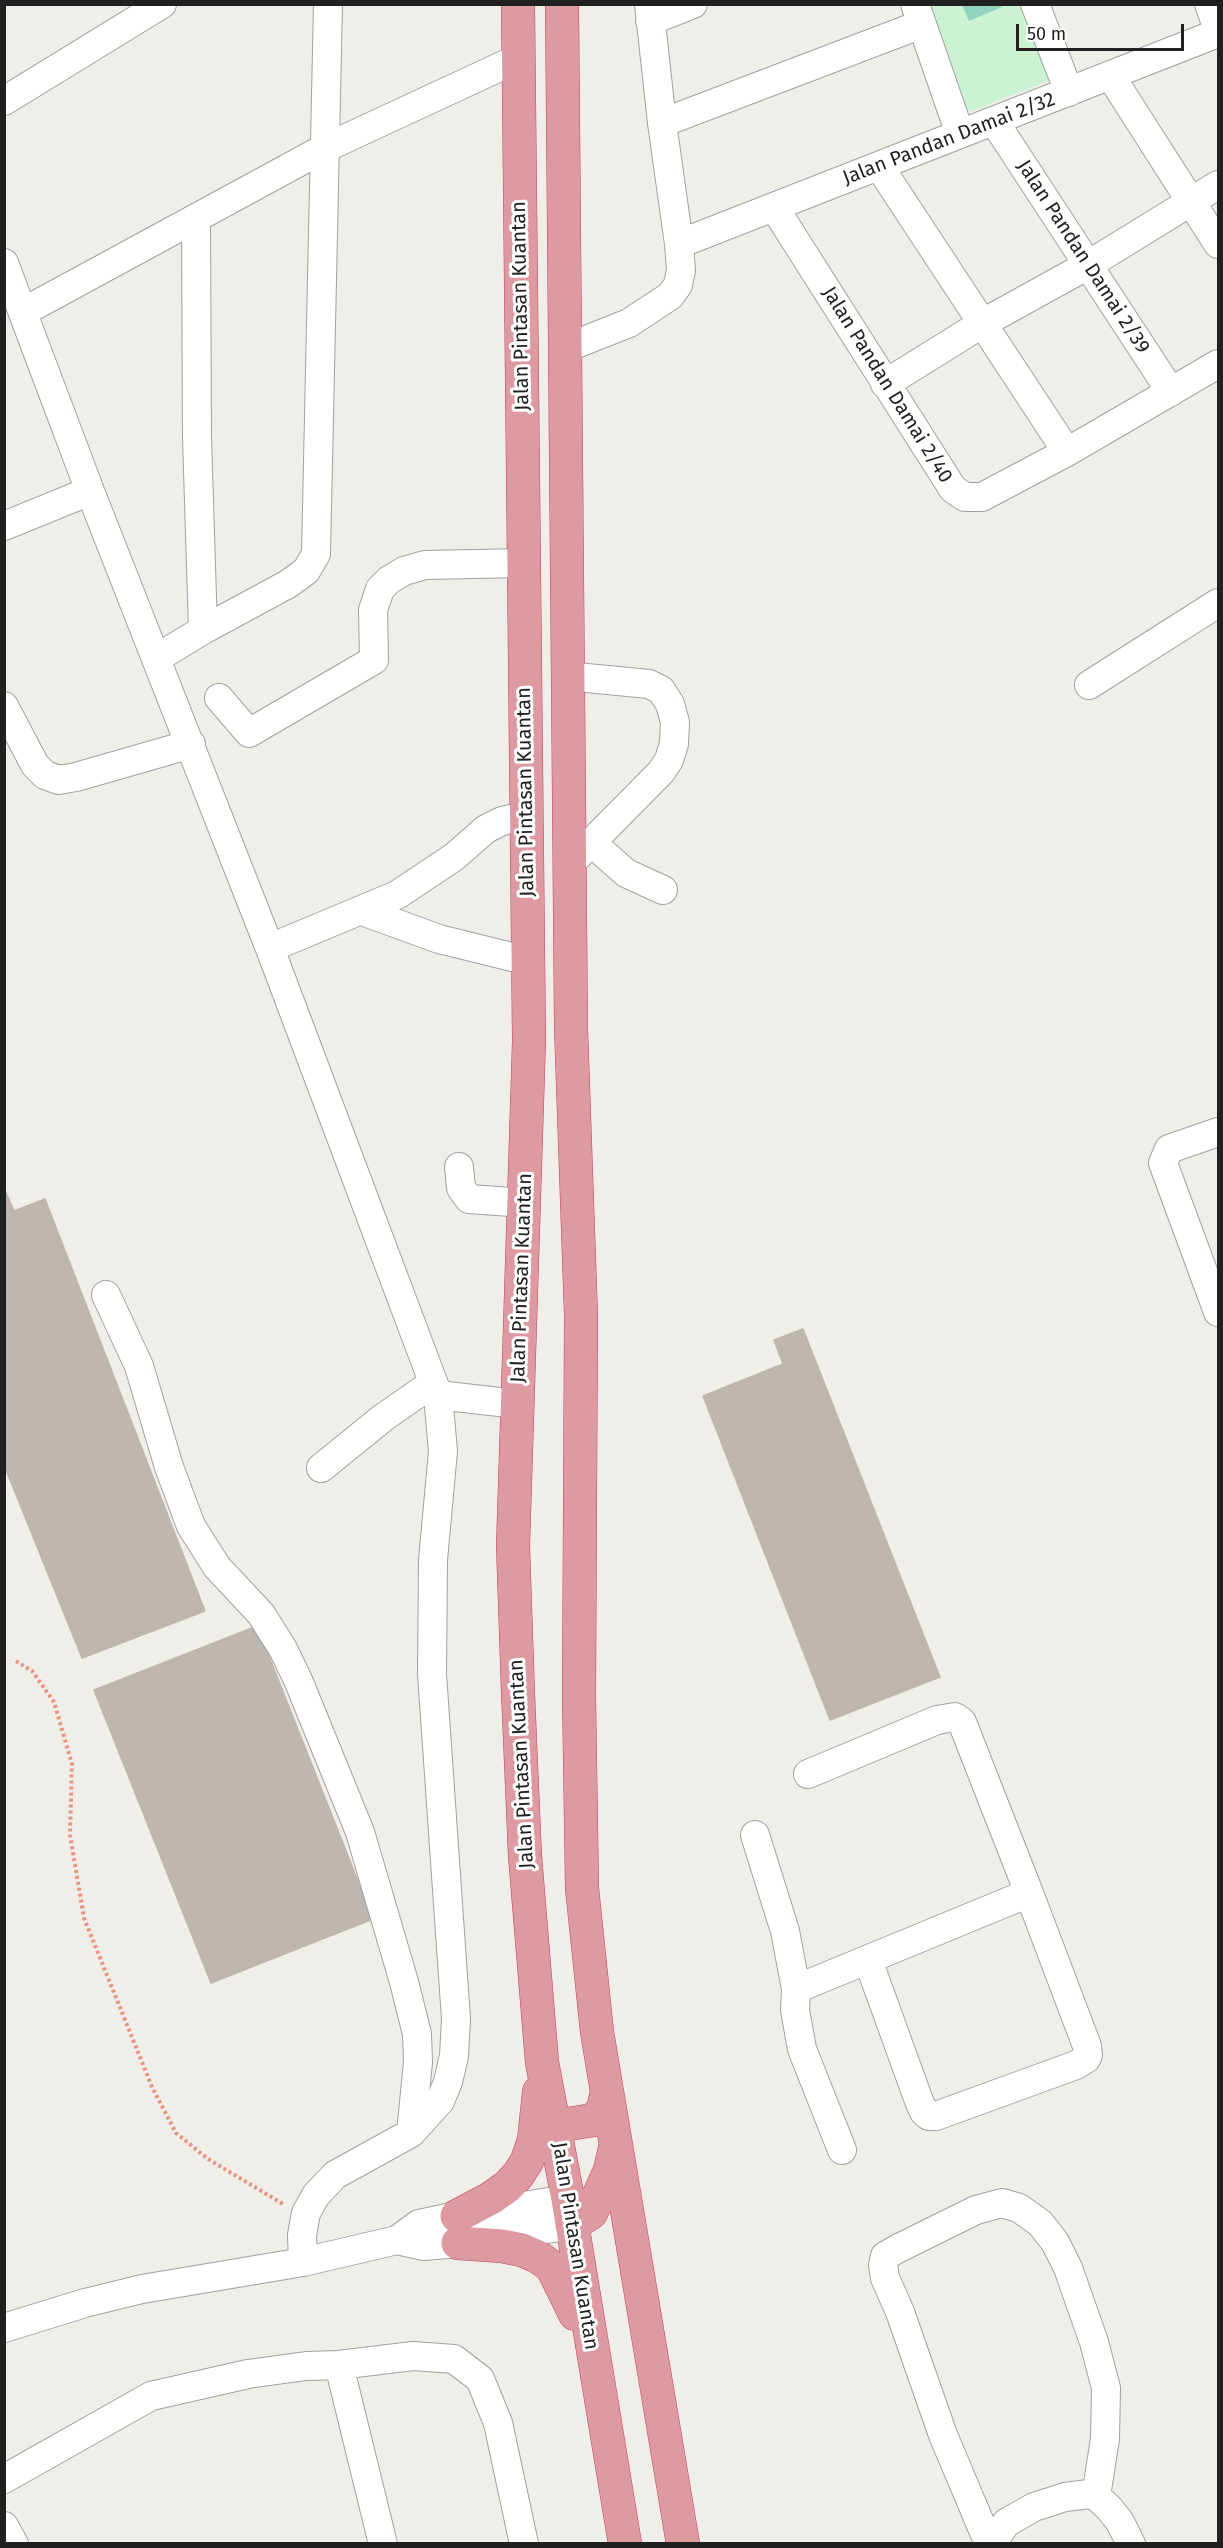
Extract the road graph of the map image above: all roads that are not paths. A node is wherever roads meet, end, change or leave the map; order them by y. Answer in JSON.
{"nodes":[{"id":1,"x":162,"y":4,"type":"edge"},
{"id":2,"x":327,"y":4,"type":"edge"},
{"id":3,"x":518,"y":4,"type":"edge"},
{"id":4,"x":562,"y":4,"type":"edge"},
{"id":5,"x":693,"y":4,"type":"edge"},
{"id":6,"x":1035,"y":4,"type":"edge"},
{"id":7,"x":1209,"y":4,"type":"edge"},
{"id":8,"x":649,"y":13,"type":"edge"},
{"id":9,"x":918,"y":14,"type":"edge"},
{"id":10,"x":1218,"y":32,"type":"edge"},
{"id":11,"x":519,"y":58,"type":"junction"},
{"id":12,"x":1110,"y":75,"type":"junction"},
{"id":13,"x":1069,"y":92,"type":"junction"},
{"id":14,"x":4,"y":101,"type":"edge"},
{"id":15,"x":994,"y":121,"type":"junction"},
{"id":16,"x":662,"y":123,"type":"junction"},
{"id":17,"x":960,"y":134,"type":"junction"},
{"id":18,"x":323,"y":149,"type":"junction"},
{"id":19,"x":879,"y":166,"type":"junction"},
{"id":20,"x":1218,"y":185,"type":"edge"},
{"id":21,"x":1191,"y":202,"type":"junction"},
{"id":22,"x":774,"y":207,"type":"junction"},
{"id":23,"x":196,"y":218,"type":"junction"},
{"id":24,"x":679,"y":244,"type":"junction"},
{"id":25,"x":1218,"y":244,"type":"edge"},
{"id":26,"x":4,"y":263,"type":"edge"},
{"id":27,"x":1088,"y":265,"type":"junction"},
{"id":28,"x":23,"y":312,"type":"junction"},
{"id":29,"x":983,"y":322,"type":"junction"},
{"id":30,"x":566,"y":348,"type":"junction"},
{"id":31,"x":1218,"y":364,"type":"edge"},
{"id":32,"x":885,"y":384,"type":"junction"},
{"id":33,"x":1171,"y":392,"type":"junction"},
{"id":34,"x":1067,"y":452,"type":"junction"},
{"id":35,"x":90,"y":491,"type":"junction"},
{"id":36,"x":4,"y":526,"type":"edge"},
{"id":37,"x":524,"y":563,"type":"junction"},
{"id":38,"x":1218,"y":603,"type":"edge"},
{"id":39,"x":203,"y":630,"type":"junction"},
{"id":40,"x":157,"y":658,"type":"junction"},
{"id":41,"x":566,"y":676,"type":"junction"},
{"id":42,"x":1089,"y":685,"type":"dead end"},
{"id":43,"x":219,"y":698,"type":"dead end"},
{"id":44,"x":4,"y":706,"type":"edge"},
{"id":45,"x":191,"y":744,"type":"junction"},
{"id":46,"x":527,"y":815,"type":"junction"},
{"id":47,"x":592,"y":843,"type":"junction"},
{"id":48,"x":568,"y":866,"type":"junction"},
{"id":49,"x":663,"y":890,"type":"dead end"},
{"id":50,"x":362,"y":911,"type":"junction"},
{"id":51,"x":270,"y":948,"type":"junction"},
{"id":52,"x":528,"y":961,"type":"junction"},
{"id":53,"x":1218,"y":1132,"type":"edge"},
{"id":54,"x":459,"y":1167,"type":"dead end"},
{"id":55,"x":525,"y":1203,"type":"junction"},
{"id":56,"x":106,"y":1295,"type":"dead end"},
{"id":57,"x":1218,"y":1312,"type":"edge"},
{"id":58,"x":436,"y":1389,"type":"junction"},
{"id":59,"x":517,"y":1404,"type":"junction"},
{"id":60,"x":321,"y":1468,"type":"dead end"},
{"id":61,"x":808,"y":1774,"type":"dead end"},
{"id":62,"x":755,"y":1834,"type":"dead end"},
{"id":63,"x":1029,"y":1893,"type":"junction"},
{"id":64,"x":868,"y":1960,"type":"junction"},
{"id":65,"x":796,"y":1989,"type":"junction"},
{"id":66,"x":542,"y":2062,"type":"junction"},
{"id":67,"x":607,"y":2092,"type":"junction"},
{"id":68,"x":555,"y":2126,"type":"junction"},
{"id":69,"x":411,"y":2133,"type":"junction"},
{"id":70,"x":616,"y":2143,"type":"junction"},
{"id":71,"x":842,"y":2150,"type":"dead end"},
{"id":72,"x":577,"y":2212,"type":"junction"},
{"id":73,"x":458,"y":2229,"type":"junction"},
{"id":74,"x":634,"y":2247,"type":"junction"},
{"id":75,"x":303,"y":2262,"type":"junction"},
{"id":76,"x":16,"y":2325,"type":"edge"},
{"id":77,"x":590,"y":2342,"type":"junction"},
{"id":78,"x":4,"y":2348,"type":"edge"},
{"id":79,"x":339,"y":2365,"type":"junction"},
{"id":80,"x":4,"y":2479,"type":"edge"},
{"id":81,"x":1096,"y":2496,"type":"junction"},
{"id":82,"x":4,"y":2526,"type":"edge"},
{"id":83,"x":14,"y":2544,"type":"edge"},
{"id":84,"x":383,"y":2544,"type":"edge"},
{"id":85,"x":524,"y":2544,"type":"edge"},
{"id":86,"x":625,"y":2544,"type":"edge"},
{"id":87,"x":682,"y":2544,"type":"edge"},
{"id":88,"x":990,"y":2544,"type":"edge"},
{"id":89,"x":1131,"y":2544,"type":"edge"}],
"edges":[{"from":1,"to":14,"type":"street"},
{"from":2,"to":18,"type":"street"},
{"from":3,"to":11,"type":"highway","name":"Jalan Pintasan Kuantan"},
{"from":4,"to":30,"type":"highway","name":"Jalan Pintasan Kuantan"},
{"from":5,"to":8,"type":"street"},
{"from":6,"to":13,"type":"street"},
{"from":7,"to":10,"type":"street"},
{"from":8,"to":16,"type":"street"},
{"from":9,"to":16,"type":"street"},
{"from":9,"to":17,"type":"street"},
{"from":10,"to":12,"type":"street","name":"Jalan Pandan Damai 2/32"},
{"from":11,"to":18,"type":"street"},
{"from":11,"to":37,"type":"highway","name":"Jalan Pintasan Kuantan"},
{"from":12,"to":13,"type":"street","name":"Jalan Pandan Damai 2/32"},
{"from":12,"to":21,"type":"street"},
{"from":13,"to":15,"type":"street","name":"Jalan Pandan Damai 2/32"},
{"from":15,"to":17,"type":"street","name":"Jalan Pandan Damai 2/32"},
{"from":15,"to":27,"type":"street","name":"Jalan Pandan Damai 2/39"},
{"from":16,"to":24,"type":"street"},
{"from":17,"to":19,"type":"street","name":"Jalan Pandan Damai 2/32"},
{"from":18,"to":23,"type":"street"},
{"from":18,"to":39,"type":"street"},
{"from":19,"to":22,"type":"street","name":"Jalan Pandan Damai 2/32"},
{"from":19,"to":29,"type":"street"},
{"from":20,"to":21,"type":"street"},
{"from":21,"to":25,"type":"street"},
{"from":21,"to":27,"type":"street"},
{"from":22,"to":24,"type":"street","name":"Jalan Pandan Damai 2/32"},
{"from":22,"to":32,"type":"street","name":"Jalan Pandan Damai 2/40"},
{"from":23,"to":28,"type":"street"},
{"from":23,"to":39,"type":"street"},
{"from":24,"to":30,"type":"street"},
{"from":26,"to":28,"type":"street"},
{"from":27,"to":29,"type":"street"},
{"from":27,"to":33,"type":"street","name":"Jalan Pandan Damai 2/39"},
{"from":28,"to":35,"type":"street"},
{"from":29,"to":32,"type":"street"},
{"from":29,"to":34,"type":"street"},
{"from":30,"to":41,"type":"highway","name":"Jalan Pintasan Kuantan"},
{"from":31,"to":33,"type":"street","name":"Jalan Pandan Damai 2/40"},
{"from":32,"to":34,"type":"street","name":"Jalan Pandan Damai 2/40"},
{"from":33,"to":34,"type":"street","name":"Jalan Pandan Damai 2/40"},
{"from":35,"to":36,"type":"street"},
{"from":35,"to":40,"type":"street"},
{"from":37,"to":43,"type":"street"},
{"from":37,"to":46,"type":"highway","name":"Jalan Pintasan Kuantan"},
{"from":38,"to":42,"type":"street"},
{"from":39,"to":40,"type":"street"},
{"from":40,"to":45,"type":"street"},
{"from":41,"to":47,"type":"street"},
{"from":41,"to":48,"type":"highway","name":"Jalan Pintasan Kuantan"},
{"from":44,"to":45,"type":"street"},
{"from":45,"to":51,"type":"street"},
{"from":46,"to":50,"type":"street"},
{"from":46,"to":52,"type":"highway","name":"Jalan Pintasan Kuantan"},
{"from":47,"to":48,"type":"street"},
{"from":47,"to":49,"type":"street"},
{"from":48,"to":67,"type":"highway","name":"Jalan Pintasan Kuantan"},
{"from":50,"to":51,"type":"street"},
{"from":50,"to":52,"type":"street"},
{"from":51,"to":58,"type":"street"},
{"from":52,"to":55,"type":"highway","name":"Jalan Pintasan Kuantan"},
{"from":53,"to":57,"type":"street"},
{"from":54,"to":55,"type":"street"},
{"from":55,"to":59,"type":"highway","name":"Jalan Pintasan Kuantan"},
{"from":56,"to":69,"type":"street"},
{"from":58,"to":59,"type":"street"},
{"from":58,"to":60,"type":"street"},
{"from":58,"to":69,"type":"street"},
{"from":59,"to":66,"type":"highway","name":"Jalan Pintasan Kuantan"},
{"from":61,"to":63,"type":"street"},
{"from":62,"to":65,"type":"street"},
{"from":63,"to":64,"type":"street"},
{"from":63,"to":64,"type":"street"},
{"from":64,"to":65,"type":"street"},
{"from":65,"to":71,"type":"street"},
{"from":66,"to":68,"type":"highway","name":"Jalan Pintasan Kuantan"},
{"from":66,"to":73,"type":"highway"},
{"from":67,"to":68,"type":"highway"},
{"from":67,"to":70,"type":"highway","name":"Jalan Pintasan Kuantan"},
{"from":68,"to":72,"type":"highway","name":"Jalan Pintasan Kuantan"},
{"from":69,"to":75,"type":"street"},
{"from":70,"to":72,"type":"highway"},
{"from":70,"to":74,"type":"highway","name":"Jalan Pintasan Kuantan"},
{"from":72,"to":73,"type":"street"},
{"from":72,"to":74,"type":"highway"},
{"from":72,"to":77,"type":"highway","name":"Jalan Pintasan Kuantan"},
{"from":73,"to":75,"type":"street"},
{"from":73,"to":77,"type":"highway"},
{"from":74,"to":87,"type":"highway","name":"Jalan Pintasan Kuantan"},
{"from":75,"to":76,"type":"street"},
{"from":76,"to":78,"type":"street"},
{"from":77,"to":86,"type":"highway","name":"Jalan Pintasan Kuantan"},
{"from":79,"to":80,"type":"street"},
{"from":79,"to":84,"type":"street"},
{"from":79,"to":85,"type":"street"},
{"from":81,"to":88,"type":"street"},
{"from":81,"to":88,"type":"street"},
{"from":81,"to":89,"type":"street"},
{"from":82,"to":83,"type":"street"}]}
